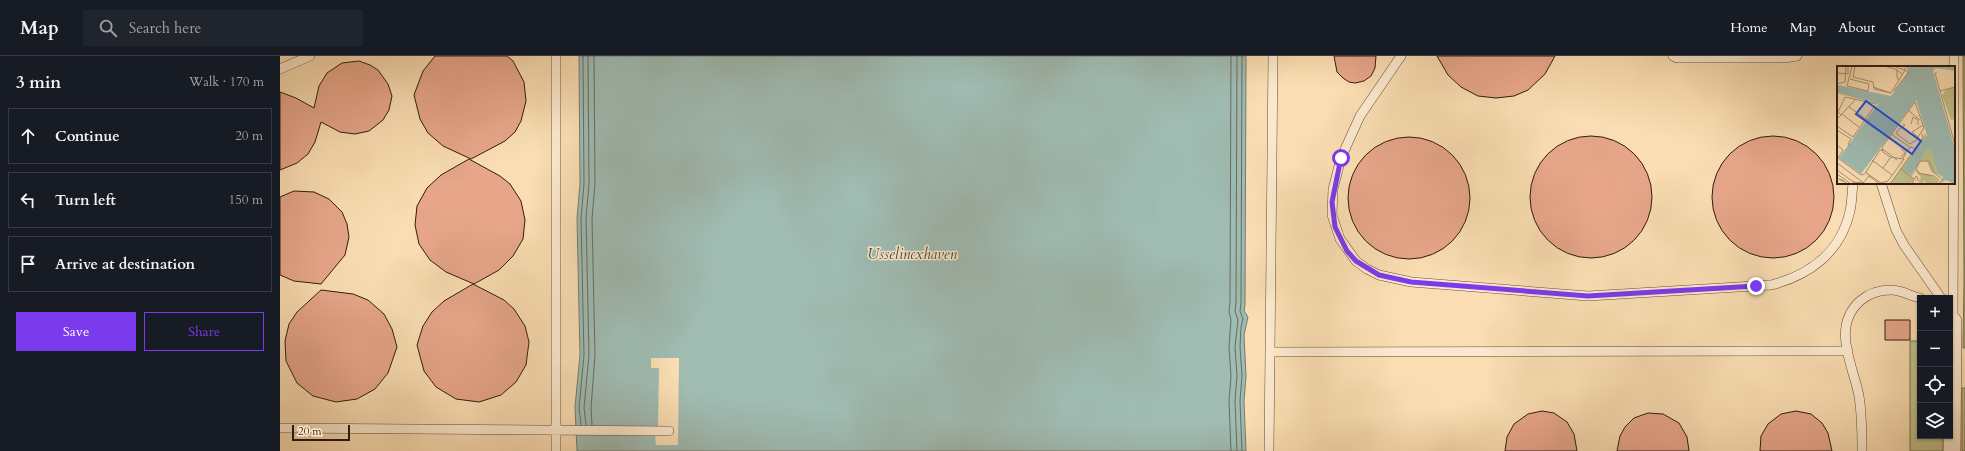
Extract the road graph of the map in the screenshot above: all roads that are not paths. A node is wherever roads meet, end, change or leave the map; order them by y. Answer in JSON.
{"nodes":[{"id":1,"x":310,"y":56,"type":"edge"},
{"id":2,"x":556,"y":56,"type":"edge"},
{"id":3,"x":1273,"y":56,"type":"edge"},
{"id":4,"x":1401,"y":56,"type":"edge"},
{"id":5,"x":1673,"y":56,"type":"edge"},
{"id":6,"x":1797,"y":56,"type":"edge"},
{"id":7,"x":1954,"y":56,"type":"edge"},
{"id":8,"x":1954,"y":66,"type":"edge"},
{"id":9,"x":280,"y":69,"type":"edge"},
{"id":10,"x":1852,"y":184,"type":"edge"},
{"id":11,"x":1881,"y":184,"type":"edge"},
{"id":12,"x":1953,"y":184,"type":"edge"},
{"id":13,"x":1939,"y":295,"type":"edge"},
{"id":14,"x":1952,"y":295,"type":"edge"},
{"id":15,"x":1917,"y":297,"type":"edge"},
{"id":16,"x":1953,"y":331,"type":"edge"},
{"id":17,"x":1270,"y":352,"type":"junction"},
{"id":18,"x":1848,"y":352,"type":"junction"},
{"id":19,"x":280,"y":428,"type":"edge"},
{"id":20,"x":556,"y":430,"type":"junction"},
{"id":21,"x":669,"y":431,"type":"dead end"},
{"id":22,"x":556,"y":451,"type":"edge"},
{"id":23,"x":1269,"y":451,"type":"edge"},
{"id":24,"x":1862,"y":451,"type":"edge"},
{"id":25,"x":1952,"y":451,"type":"edge"}],
"edges":[{"from":1,"to":9,"type":"lane"},
{"from":2,"to":20,"type":"lane"},
{"from":3,"to":17,"type":"lane"},
{"from":4,"to":10,"type":"lane"},
{"from":5,"to":6,"type":"lane"},
{"from":7,"to":8,"type":"lane"},
{"from":11,"to":13,"type":"lane"},
{"from":12,"to":14,"type":"lane"},
{"from":15,"to":18,"type":"lane"},
{"from":16,"to":25,"type":"street"},
{"from":17,"to":18,"type":"lane"},
{"from":17,"to":23,"type":"lane"},
{"from":18,"to":24,"type":"lane"},
{"from":19,"to":20,"type":"lane"},
{"from":20,"to":21,"type":"lane"},
{"from":20,"to":22,"type":"lane"}]}
